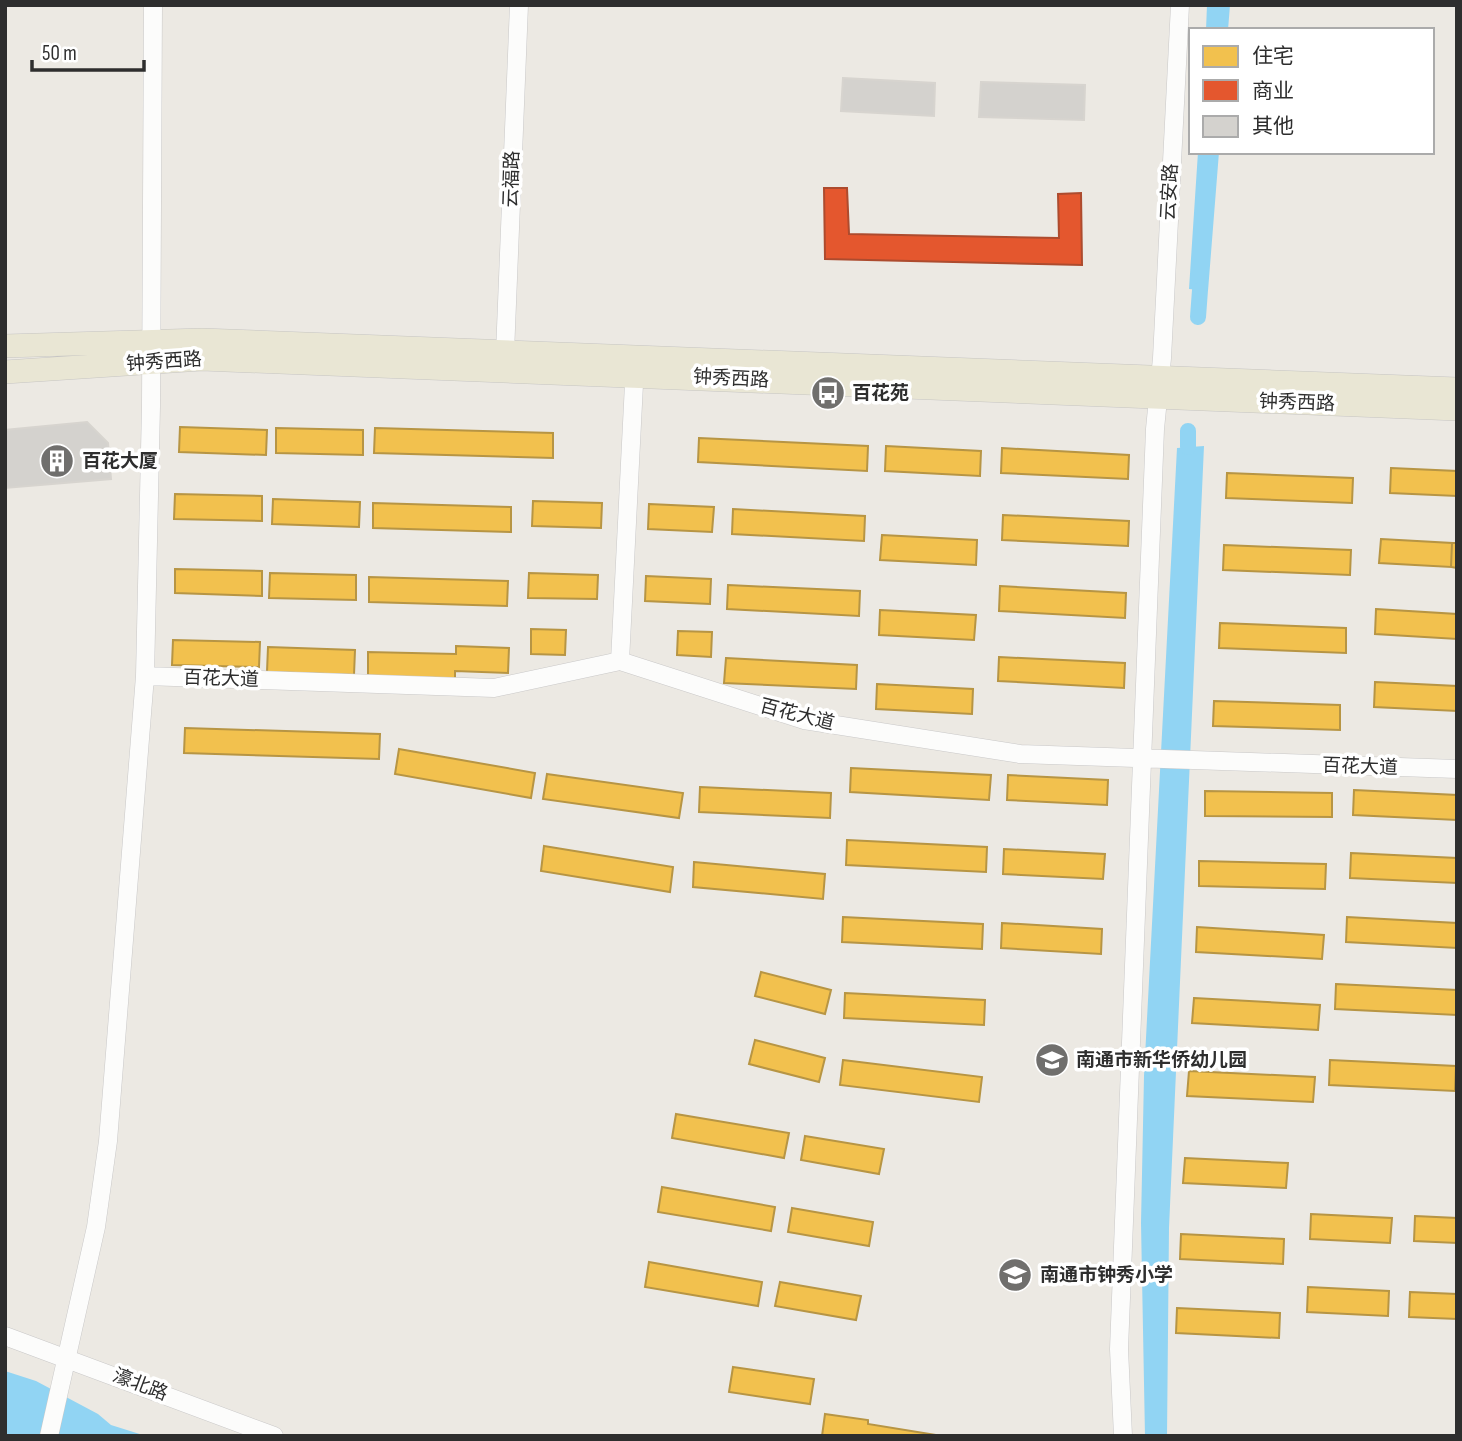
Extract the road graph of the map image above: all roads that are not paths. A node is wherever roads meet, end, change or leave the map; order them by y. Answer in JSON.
{"nodes":[{"id":1,"x":153,"y":5,"type":"edge"},
{"id":2,"x":519,"y":5,"type":"edge"},
{"id":3,"x":1180,"y":5,"type":"edge"},
{"id":4,"x":5,"y":346,"type":"edge"},
{"id":5,"x":151,"y":352,"type":"junction"},
{"id":6,"x":506,"y":353,"type":"junction"},
{"id":7,"x":635,"y":366,"type":"junction"},
{"id":8,"x":5,"y":372,"type":"edge"},
{"id":9,"x":1158,"y":388,"type":"junction"},
{"id":10,"x":1457,"y":389,"type":"edge"},
{"id":11,"x":1457,"y":409,"type":"edge"},
{"id":12,"x":620,"y":661,"type":"junction"},
{"id":13,"x":145,"y":676,"type":"junction"},
{"id":14,"x":1147,"y":758,"type":"junction"},
{"id":15,"x":1457,"y":769,"type":"edge"},
{"id":16,"x":5,"y":1336,"type":"edge"},
{"id":17,"x":68,"y":1358,"type":"junction"},
{"id":18,"x":49,"y":1436,"type":"edge"},
{"id":19,"x":274,"y":1436,"type":"edge"},
{"id":20,"x":1123,"y":1436,"type":"edge"}],
"edges":[{"from":1,"to":5,"type":"street"},
{"from":2,"to":6,"type":"street","name":"云福路"},
{"from":3,"to":9,"type":"street","name":"云安路"},
{"from":4,"to":5,"type":"main road","name":"钟秀西路"},
{"from":5,"to":6,"type":"main road","name":"钟秀西路"},
{"from":5,"to":7,"type":"main road","name":"钟秀西路"},
{"from":5,"to":8,"type":"main road","name":"钟秀西路"},
{"from":5,"to":13,"type":"street"},
{"from":6,"to":7,"type":"main road","name":"钟秀西路"},
{"from":7,"to":9,"type":"main road","name":"钟秀西路"},
{"from":7,"to":12,"type":"street"},
{"from":9,"to":10,"type":"main road","name":"钟秀西路"},
{"from":9,"to":11,"type":"main road","name":"钟秀西路"},
{"from":9,"to":14,"type":"street","name":"云安路"},
{"from":12,"to":13,"type":"street","name":"百花大道"},
{"from":12,"to":14,"type":"street","name":"百花大道"},
{"from":13,"to":17,"type":"street"},
{"from":14,"to":15,"type":"street","name":"百花大道"},
{"from":14,"to":20,"type":"street","name":"云安路"},
{"from":16,"to":17,"type":"street","name":"濠北路"},
{"from":17,"to":18,"type":"street"},
{"from":17,"to":19,"type":"street","name":"濠北路"}]}
